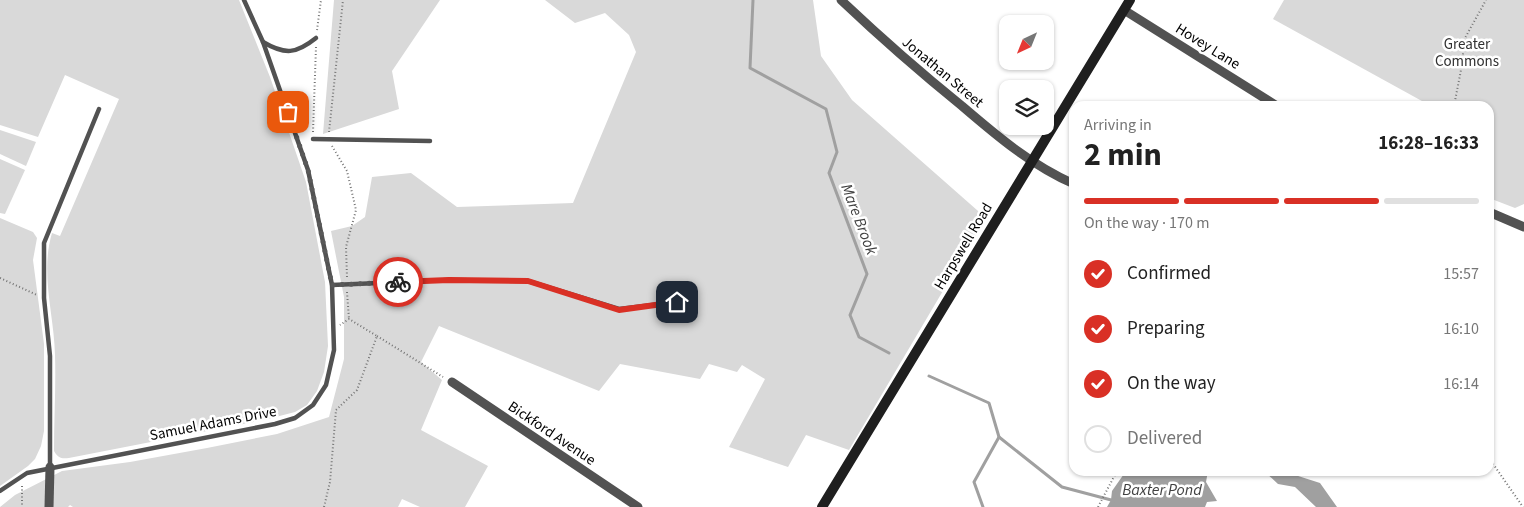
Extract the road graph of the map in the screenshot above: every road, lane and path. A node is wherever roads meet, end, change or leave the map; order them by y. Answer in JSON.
{"nodes":[{"id":1,"x":244,"y":0,"type":"edge"},
{"id":2,"x":321,"y":0,"type":"edge"},
{"id":3,"x":343,"y":0,"type":"edge"},
{"id":4,"x":842,"y":0,"type":"edge"},
{"id":5,"x":1130,"y":0,"type":"edge"},
{"id":6,"x":1486,"y":0,"type":"edge"},
{"id":7,"x":1124,"y":10,"type":"junction"},
{"id":8,"x":316,"y":38,"type":"junction"},
{"id":9,"x":263,"y":42,"type":"junction"},
{"id":10,"x":1270,"y":101,"type":"edge"},
{"id":11,"x":1455,"y":101,"type":"edge"},
{"id":12,"x":99,"y":109,"type":"dead end"},
{"id":13,"x":313,"y":139,"type":"joint"},
{"id":14,"x":329,"y":140,"type":"junction"},
{"id":15,"x":430,"y":141,"type":"dead end"},
{"id":16,"x":1031,"y":162,"type":"junction"},
{"id":17,"x":1069,"y":181,"type":"edge"},
{"id":18,"x":1494,"y":214,"type":"edge"},
{"id":19,"x":1524,"y":227,"type":"edge"},
{"id":20,"x":0,"y":278,"type":"edge"},
{"id":21,"x":347,"y":284,"type":"junction"},
{"id":22,"x":332,"y":285,"type":"junction"},
{"id":23,"x":44,"y":298,"type":"junction"},
{"id":24,"x":677,"y":302,"type":"dead end"},
{"id":25,"x":349,"y":319,"type":"junction"},
{"id":26,"x":334,"y":329,"type":"junction"},
{"id":27,"x":377,"y":336,"type":"junction"},
{"id":28,"x":452,"y":382,"type":"joint"},
{"id":29,"x":1494,"y":465,"type":"edge"},
{"id":30,"x":50,"y":467,"type":"junction"},
{"id":31,"x":1114,"y":476,"type":"edge"},
{"id":32,"x":21,"y":477,"type":"junction"},
{"id":33,"x":0,"y":491,"type":"edge"},
{"id":34,"x":22,"y":507,"type":"edge"},
{"id":35,"x":49,"y":507,"type":"edge"},
{"id":36,"x":324,"y":507,"type":"edge"},
{"id":37,"x":638,"y":507,"type":"edge"},
{"id":38,"x":822,"y":507,"type":"edge"},
{"id":39,"x":1098,"y":507,"type":"edge"},
{"id":40,"x":1523,"y":507,"type":"edge"}],
"edges":[{"from":1,"to":9,"type":"lane","name":"Samuel Adams Drive"},
{"from":2,"to":8,"type":"path"},
{"from":3,"to":14,"type":"path"},
{"from":4,"to":16,"type":"street","name":"Jonathan Street"},
{"from":5,"to":7,"type":"main road","name":"Harpswell Road"},
{"from":6,"to":11,"type":"path"},
{"from":7,"to":10,"type":"street","name":"Hovey Lane"},
{"from":7,"to":16,"type":"main road","name":"Harpswell Road"},
{"from":8,"to":9,"type":"lane"},
{"from":8,"to":13,"type":"path"},
{"from":9,"to":22,"type":"lane","name":"Samuel Adams Drive"},
{"from":12,"to":23,"type":"lane"},
{"from":13,"to":14,"type":"lane"},
{"from":14,"to":15,"type":"lane"},
{"from":14,"to":21,"type":"path"},
{"from":16,"to":17,"type":"street","name":"Jonathan Street"},
{"from":16,"to":38,"type":"main road","name":"Harpswell Road"},
{"from":18,"to":19,"type":"street"},
{"from":20,"to":23,"type":"path"},
{"from":21,"to":22,"type":"lane"},
{"from":21,"to":24,"type":"lane"},
{"from":21,"to":25,"type":"path"},
{"from":22,"to":26,"type":"lane","name":"Samuel Adams Drive"},
{"from":23,"to":30,"type":"lane"},
{"from":25,"to":26,"type":"path"},
{"from":25,"to":27,"type":"path"},
{"from":26,"to":30,"type":"lane","name":"Samuel Adams Drive"},
{"from":27,"to":28,"type":"path"},
{"from":27,"to":36,"type":"path"},
{"from":28,"to":37,"type":"street","name":"Bickford Avenue"},
{"from":29,"to":40,"type":"path"},
{"from":30,"to":32,"type":"lane","name":"Samuel Adams Drive"},
{"from":30,"to":35,"type":"street"},
{"from":31,"to":39,"type":"path"},
{"from":32,"to":33,"type":"lane","name":"Samuel Adams Drive"},
{"from":32,"to":34,"type":"path"}]}
